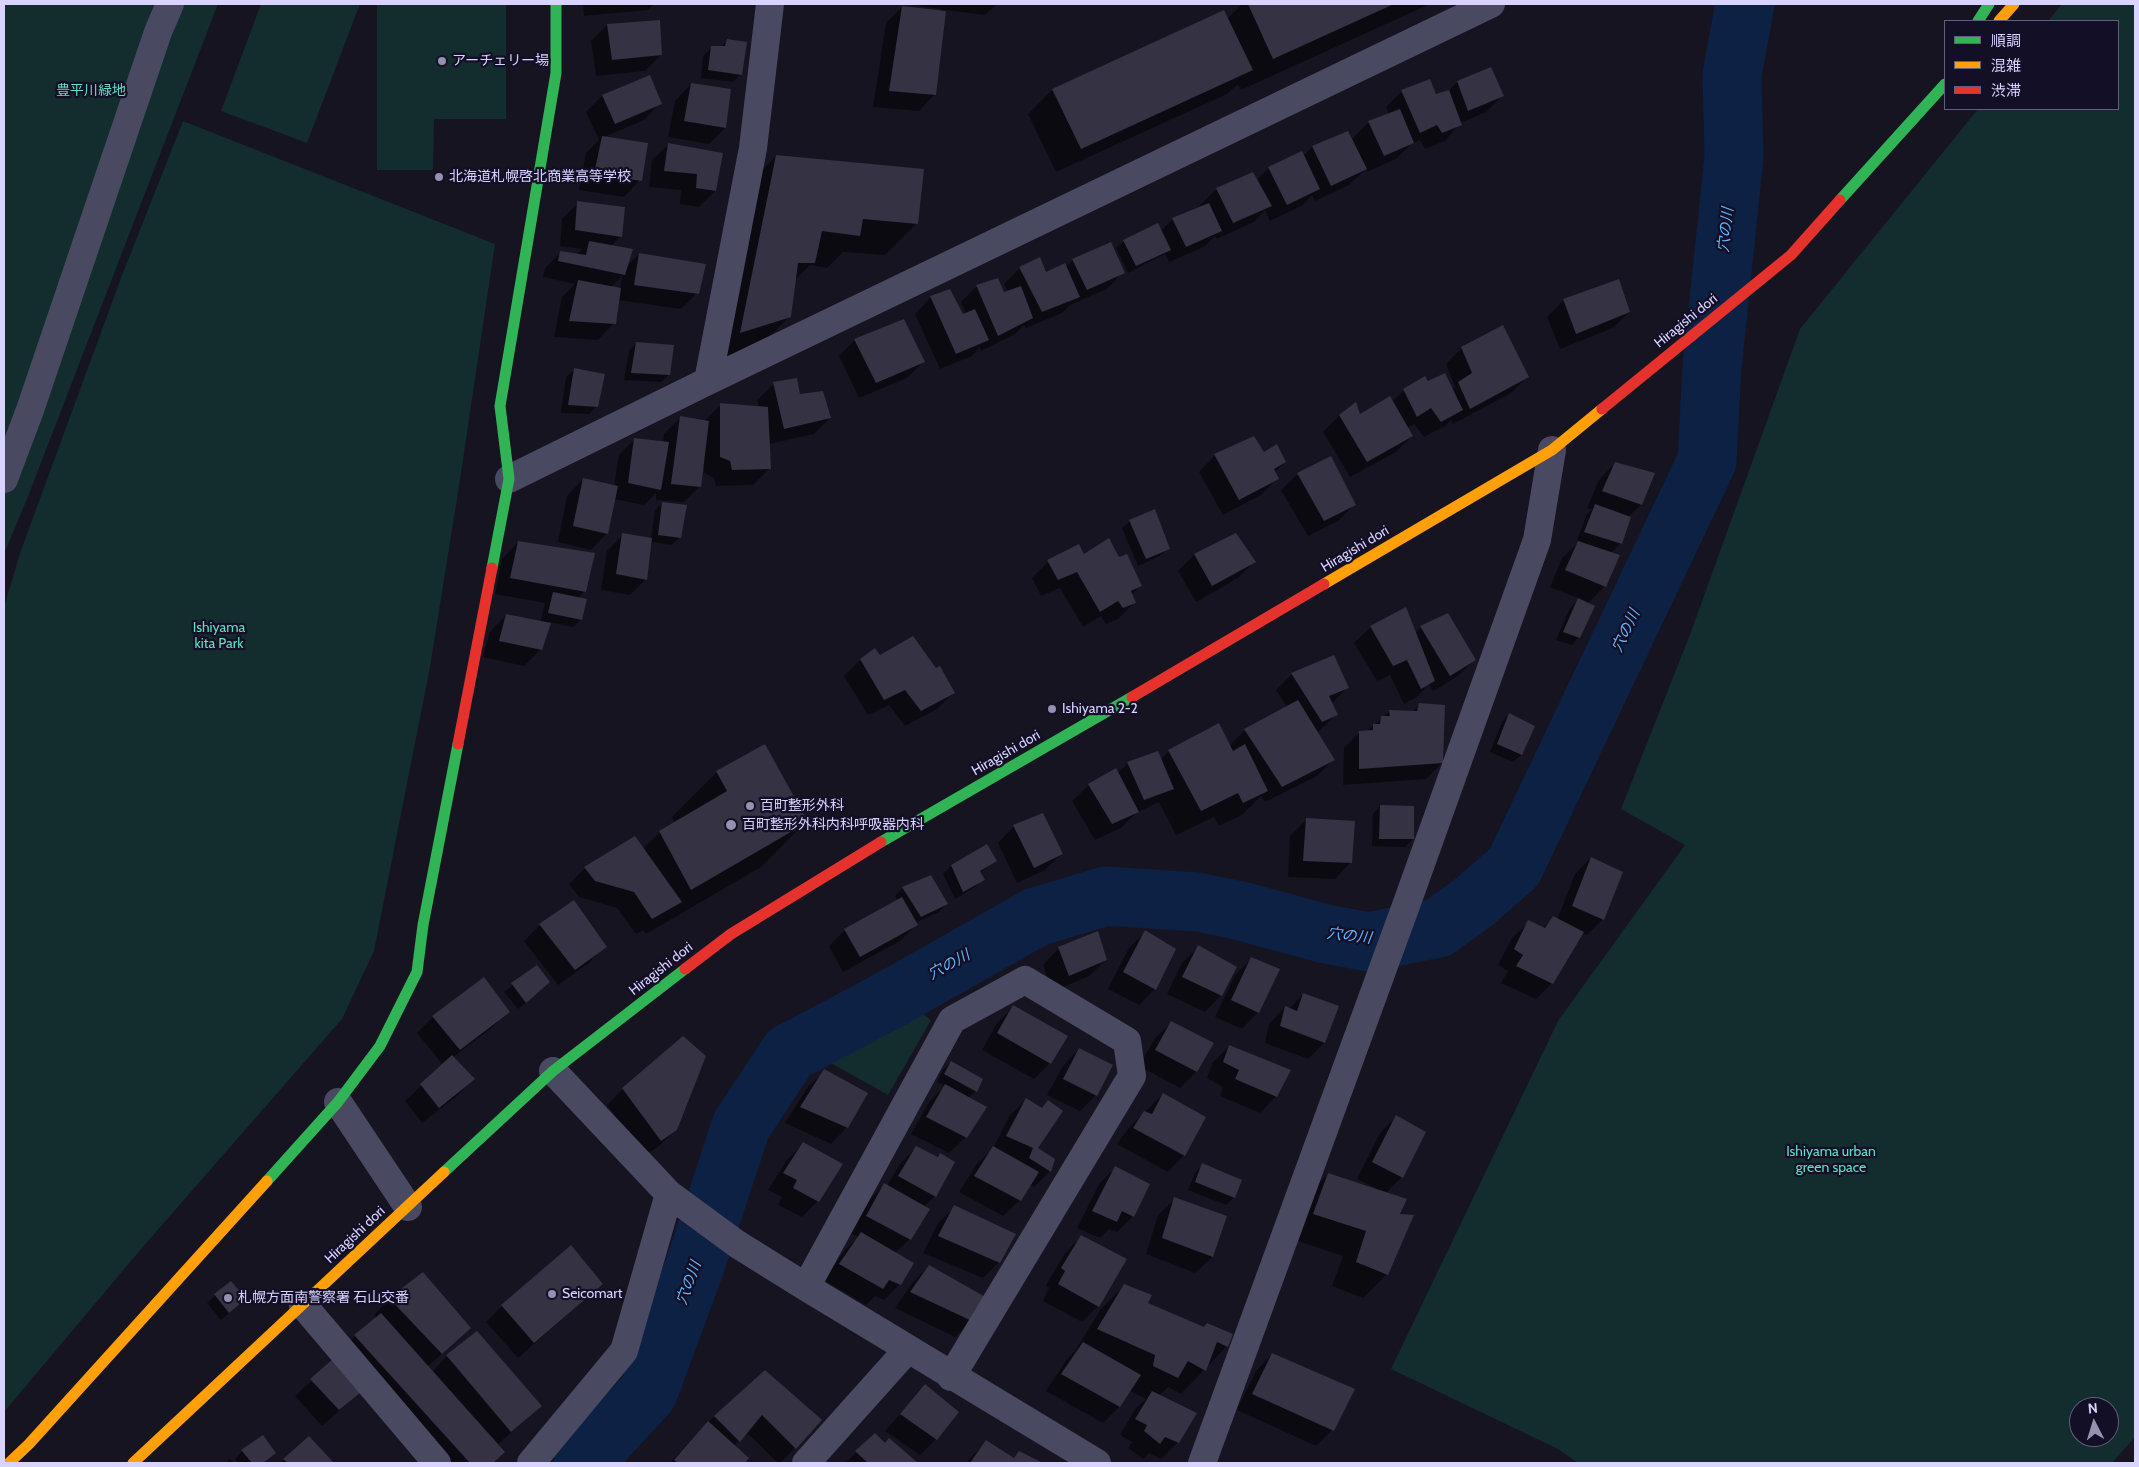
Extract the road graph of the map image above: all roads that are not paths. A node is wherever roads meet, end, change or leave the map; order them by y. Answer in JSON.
{"nodes":[{"id":1,"x":170,"y":4,"type":"edge"},
{"id":2,"x":556,"y":4,"type":"edge"},
{"id":3,"x":770,"y":4,"type":"edge"},
{"id":4,"x":1490,"y":4,"type":"edge"},
{"id":5,"x":1989,"y":4,"type":"edge"},
{"id":6,"x":2014,"y":4,"type":"edge"},
{"id":7,"x":1979,"y":20,"type":"edge"},
{"id":8,"x":2000,"y":20,"type":"edge"},
{"id":9,"x":1944,"y":76,"type":"edge"},
{"id":10,"x":1944,"y":85,"type":"edge"},
{"id":11,"x":1922,"y":111,"type":"junction"},
{"id":12,"x":708,"y":380,"type":"junction"},
{"id":13,"x":1552,"y":450,"type":"junction"},
{"id":14,"x":4,"y":479,"type":"edge"},
{"id":15,"x":509,"y":479,"type":"junction"},
{"id":16,"x":553,"y":1071,"type":"junction"},
{"id":17,"x":338,"y":1102,"type":"junction"},
{"id":18,"x":679,"y":1201,"type":"junction"},
{"id":19,"x":408,"y":1207,"type":"junction"},
{"id":20,"x":806,"y":1287,"type":"junction"},
{"id":21,"x":303,"y":1305,"type":"junction"},
{"id":22,"x":908,"y":1349,"type":"junction"},
{"id":23,"x":951,"y":1376,"type":"junction"},
{"id":24,"x":9,"y":1463,"type":"edge"},
{"id":25,"x":133,"y":1463,"type":"edge"},
{"id":26,"x":437,"y":1463,"type":"edge"},
{"id":27,"x":531,"y":1463,"type":"edge"},
{"id":28,"x":806,"y":1463,"type":"edge"},
{"id":29,"x":1097,"y":1463,"type":"edge"},
{"id":30,"x":1202,"y":1463,"type":"edge"}],
"edges":[{"from":1,"to":14,"type":"street"},
{"from":2,"to":15,"type":"street"},
{"from":3,"to":12,"type":"street"},
{"from":4,"to":12,"type":"street"},
{"from":5,"to":7,"type":"street"},
{"from":6,"to":8,"type":"street"},
{"from":9,"to":11,"type":"street","name":"Hiragishi dori"},
{"from":10,"to":11,"type":"street","name":"Hiragishi dori"},
{"from":11,"to":13,"type":"street","name":"Hiragishi dori"},
{"from":12,"to":15,"type":"street"},
{"from":13,"to":16,"type":"street","name":"Hiragishi dori"},
{"from":13,"to":30,"type":"street"},
{"from":15,"to":17,"type":"street"},
{"from":16,"to":18,"type":"street"},
{"from":16,"to":19,"type":"street","name":"Hiragishi dori"},
{"from":17,"to":19,"type":"street"},
{"from":17,"to":24,"type":"street"},
{"from":18,"to":20,"type":"street"},
{"from":18,"to":27,"type":"street"},
{"from":19,"to":21,"type":"street","name":"Hiragishi dori"},
{"from":20,"to":22,"type":"street"},
{"from":20,"to":23,"type":"street"},
{"from":21,"to":25,"type":"street","name":"Hiragishi dori"},
{"from":21,"to":26,"type":"street"},
{"from":22,"to":23,"type":"street"},
{"from":22,"to":28,"type":"street"},
{"from":23,"to":29,"type":"street"}]}
